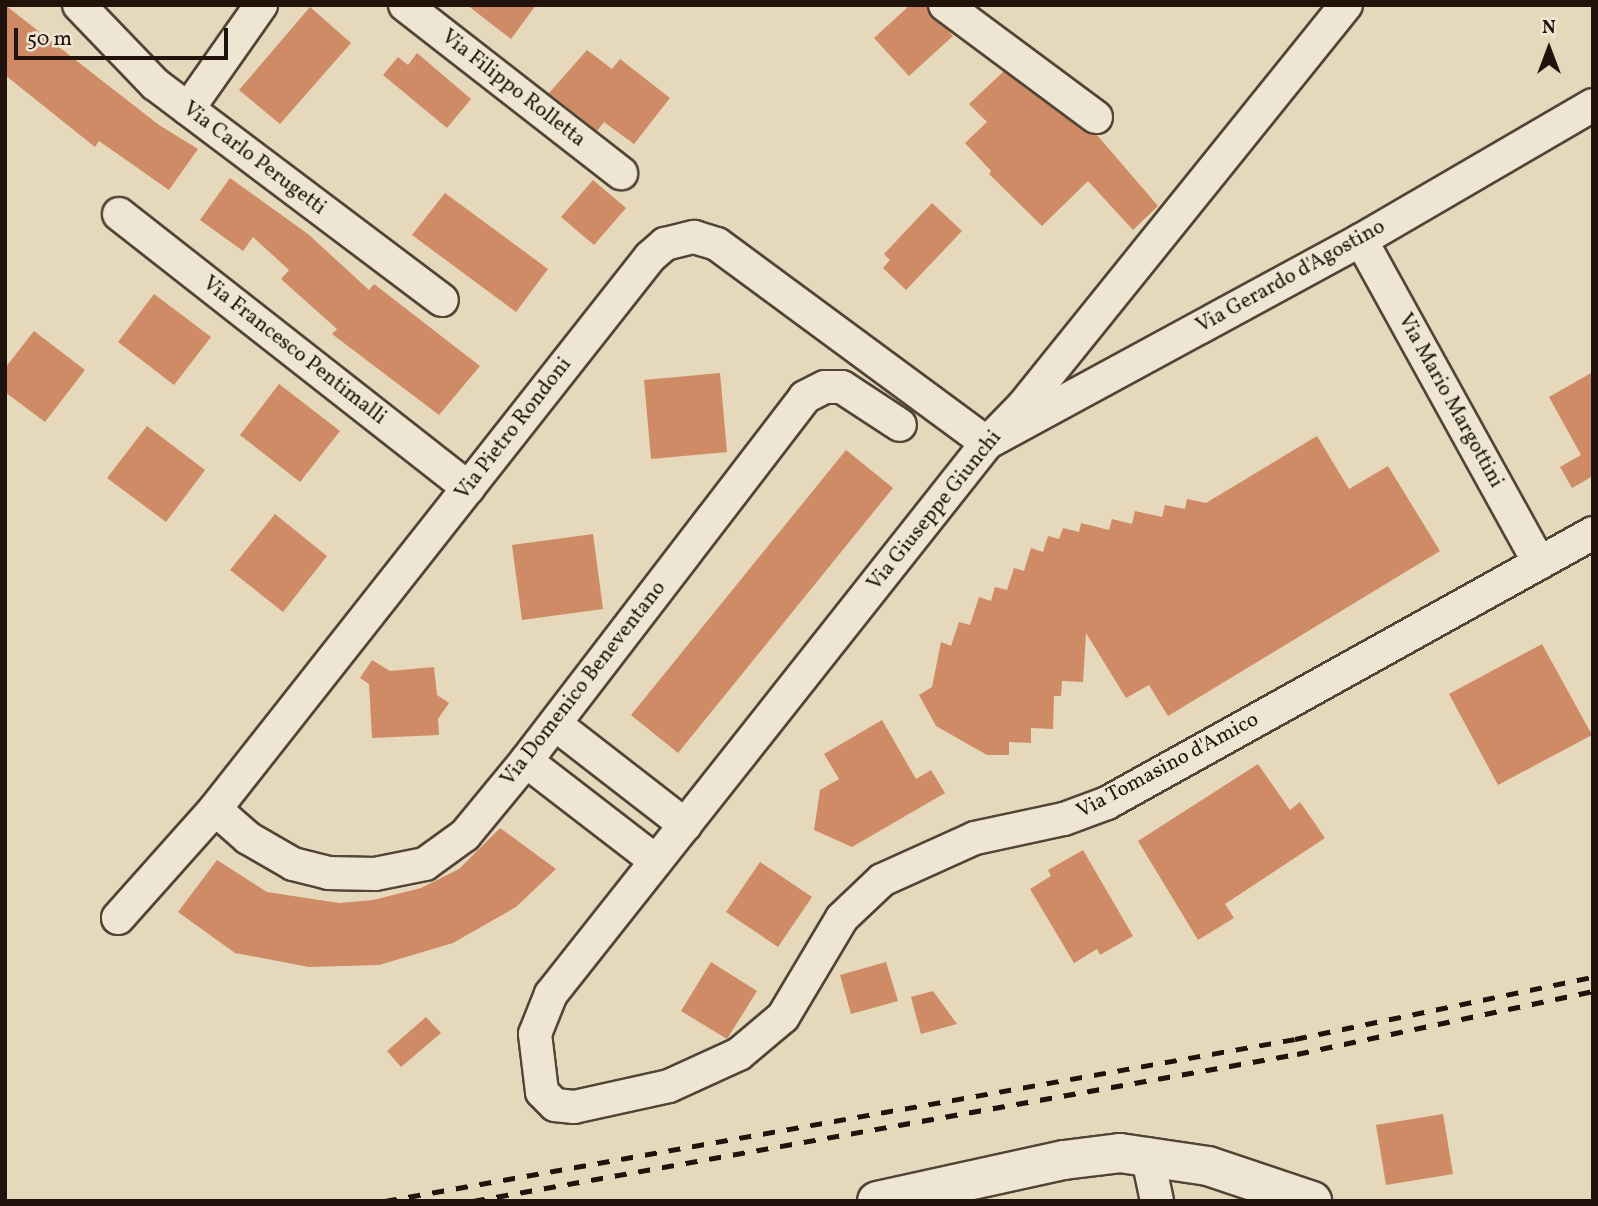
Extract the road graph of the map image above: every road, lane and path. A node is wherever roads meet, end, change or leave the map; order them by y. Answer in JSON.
{"nodes":[{"id":1,"x":79,"y":5,"type":"edge"},
{"id":2,"x":261,"y":5,"type":"edge"},
{"id":3,"x":405,"y":5,"type":"edge"},
{"id":4,"x":945,"y":5,"type":"edge"},
{"id":5,"x":1346,"y":5,"type":"edge"},
{"id":6,"x":1593,"y":106,"type":"edge"},
{"id":7,"x":188,"y":109,"type":"junction"},
{"id":8,"x":1096,"y":117,"type":"dead end"},
{"id":9,"x":621,"y":173,"type":"dead end"},
{"id":10,"x":119,"y":214,"type":"dead end"},
{"id":11,"x":1361,"y":240,"type":"junction"},
{"id":12,"x":442,"y":300,"type":"dead end"},
{"id":13,"x":900,"y":425,"type":"dead end"},
{"id":14,"x":987,"y":443,"type":"junction"},
{"id":15,"x":468,"y":488,"type":"junction"},
{"id":16,"x":1593,"y":533,"type":"edge"},
{"id":17,"x":1539,"y":563,"type":"junction"},
{"id":18,"x":555,"y":724,"type":"junction"},
{"id":19,"x":526,"y":761,"type":"junction"},
{"id":20,"x":215,"y":809,"type":"junction"},
{"id":21,"x":685,"y":825,"type":"junction"},
{"id":22,"x":656,"y":861,"type":"junction"},
{"id":23,"x":118,"y":918,"type":"dead end"},
{"id":24,"x":537,"y":1024,"type":"joint"},
{"id":25,"x":1147,"y":1154,"type":"junction"},
{"id":26,"x":877,"y":1201,"type":"edge"},
{"id":27,"x":1157,"y":1201,"type":"edge"},
{"id":28,"x":1312,"y":1201,"type":"edge"}],
"edges":[{"from":1,"to":7,"type":"street","name":"Via Carlo Perugetti"},
{"from":2,"to":7,"type":"street"},
{"from":3,"to":9,"type":"street","name":"Via Filippo Rolletta"},
{"from":4,"to":8,"type":"street"},
{"from":5,"to":14,"type":"street","name":"Via Giuseppe Giunchi"},
{"from":6,"to":11,"type":"street","name":"Via Gerardo d'Agostino"},
{"from":7,"to":12,"type":"street","name":"Via Carlo Perugetti"},
{"from":10,"to":15,"type":"street","name":"Via Francesco Pentimalli"},
{"from":11,"to":14,"type":"street","name":"Via Gerardo d'Agostino"},
{"from":11,"to":17,"type":"street","name":"Via Mario Margottini"},
{"from":13,"to":18,"type":"street","name":"Via Domenico Beneventano"},
{"from":14,"to":15,"type":"street","name":"Via Pietro Rondoni"},
{"from":14,"to":21,"type":"street","name":"Via Giuseppe Giunchi"},
{"from":15,"to":20,"type":"street","name":"Via Pietro Rondoni"},
{"from":16,"to":17,"type":"street","name":"Via Tomasino d'Amico"},
{"from":17,"to":24,"type":"street","name":"Via Tomasino d'Amico"},
{"from":18,"to":19,"type":"street","name":"Via Domenico Beneventano"},
{"from":18,"to":21,"type":"street"},
{"from":19,"to":20,"type":"street","name":"Via Domenico Beneventano"},
{"from":19,"to":22,"type":"street"},
{"from":20,"to":23,"type":"street","name":"Via Pietro Rondoni"},
{"from":21,"to":22,"type":"street","name":"Via Giuseppe Giunchi"},
{"from":22,"to":24,"type":"street","name":"Via Giuseppe Giunchi"},
{"from":25,"to":26,"type":"street"},
{"from":25,"to":27,"type":"street"},
{"from":25,"to":28,"type":"street"}]}
